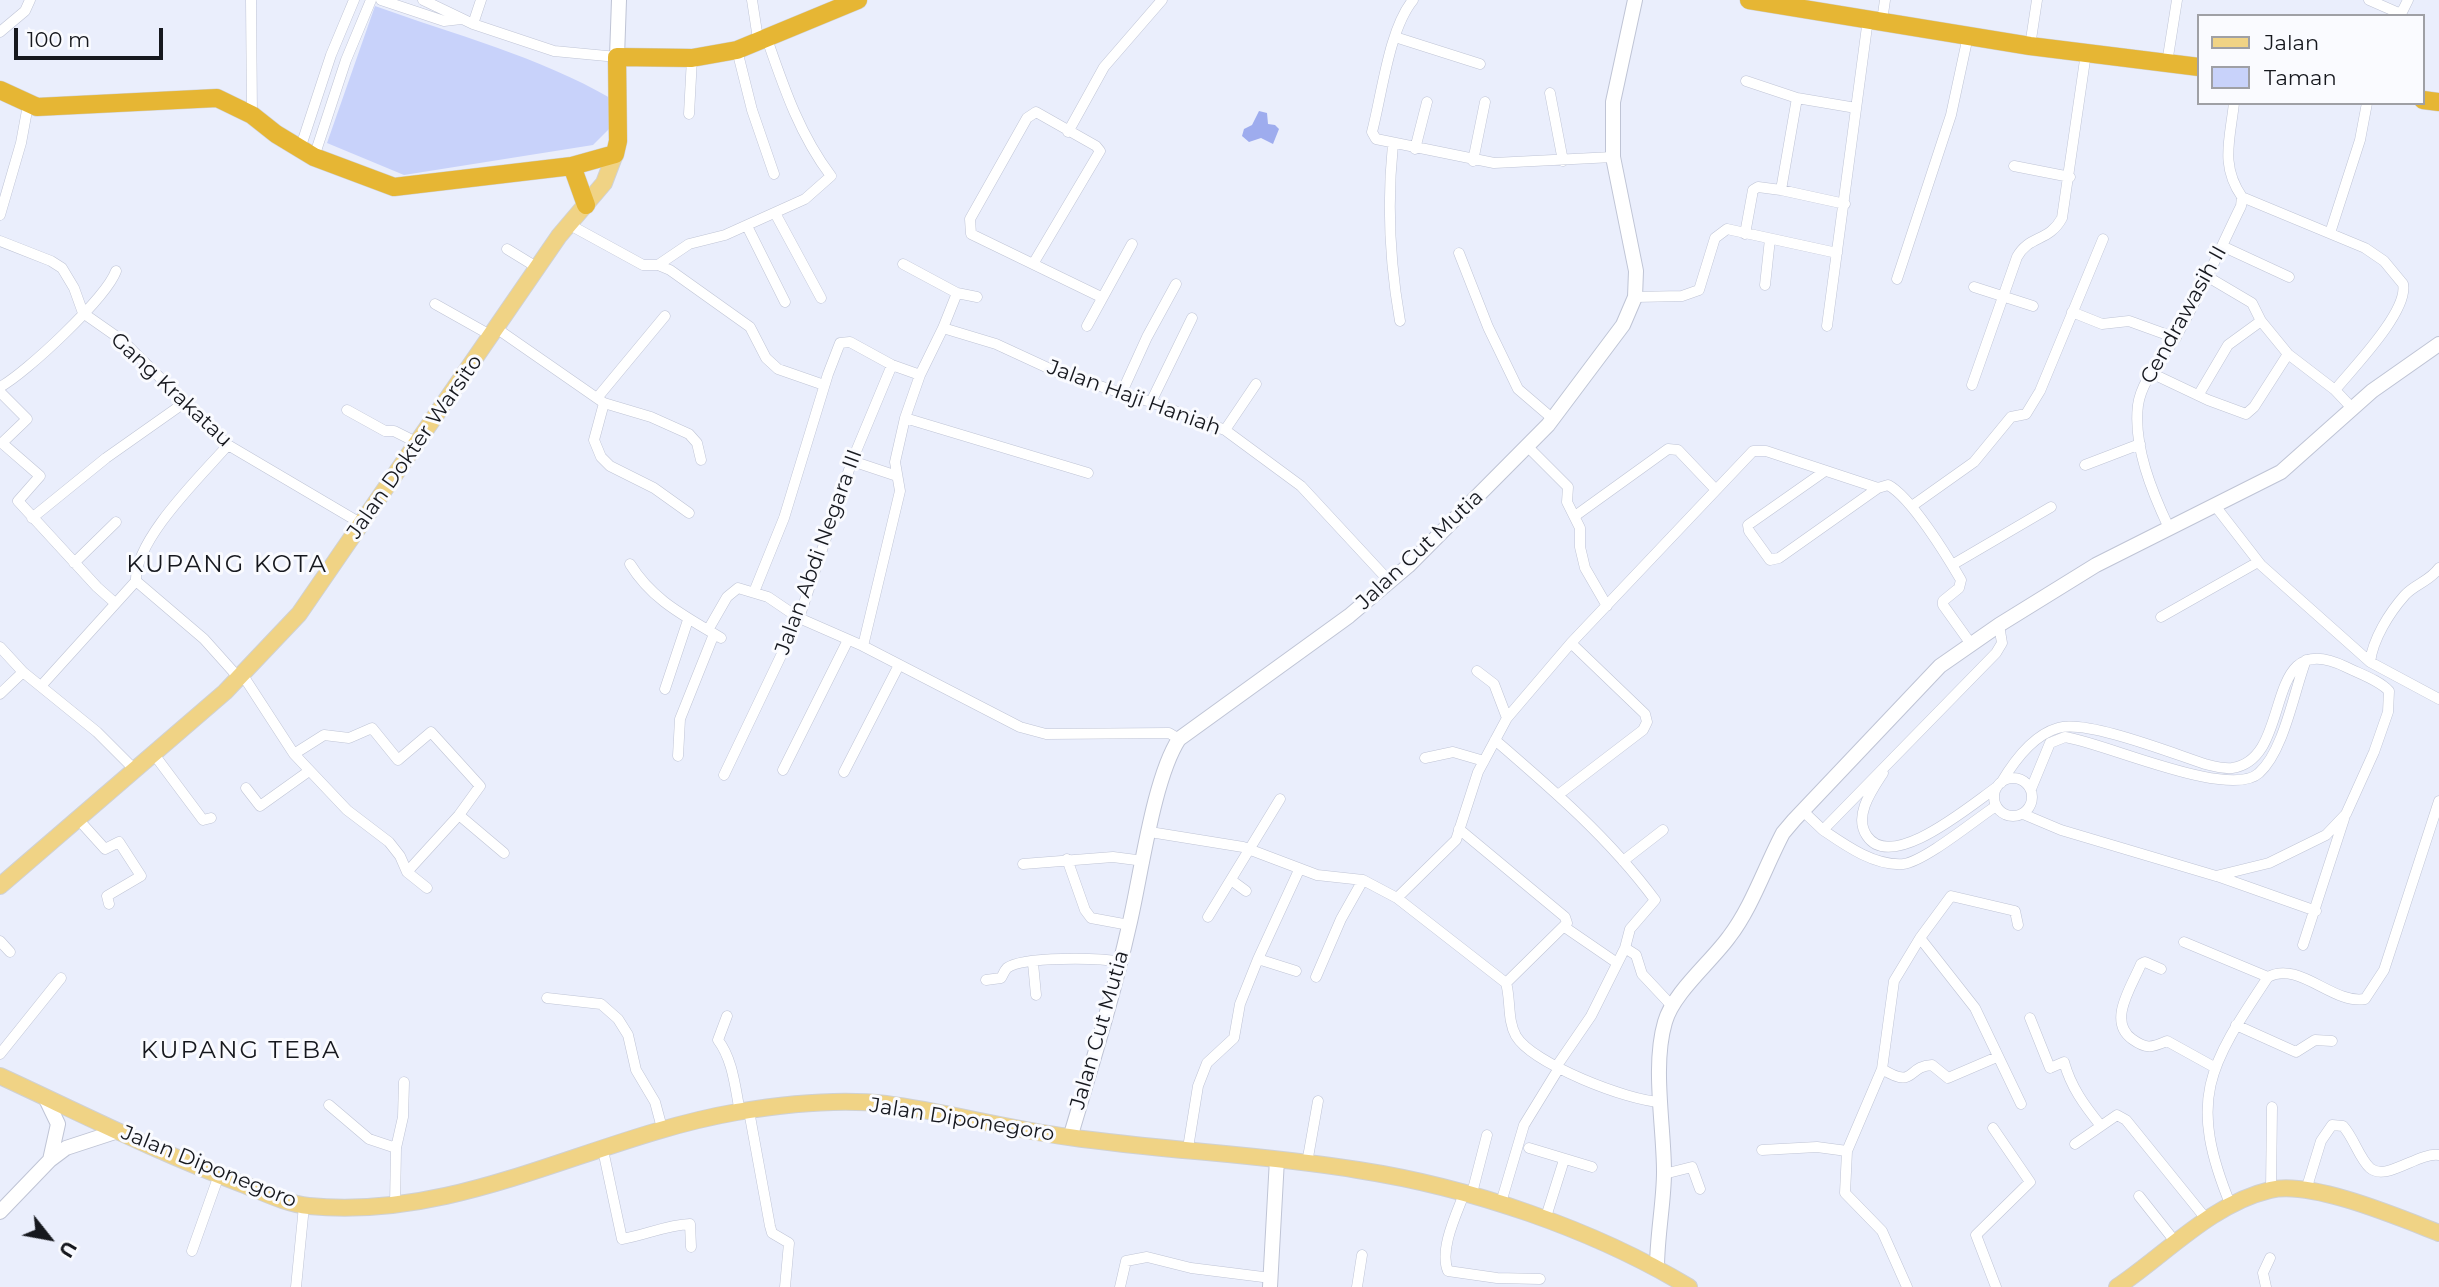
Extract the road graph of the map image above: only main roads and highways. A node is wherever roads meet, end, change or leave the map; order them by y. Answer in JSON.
{"nodes":[{"id":1,"x":858,"y":0,"type":"edge"},
{"id":2,"x":1749,"y":0,"type":"edge"},
{"id":3,"x":839,"y":4,"type":"edge"},
{"id":4,"x":2198,"y":67,"type":"edge"},
{"id":5,"x":0,"y":90,"type":"edge"},
{"id":6,"x":615,"y":154,"type":"junction"},
{"id":7,"x":572,"y":166,"type":"junction"},
{"id":8,"x":586,"y":205,"type":"junction"},
{"id":9,"x":0,"y":886,"type":"edge"},
{"id":10,"x":0,"y":1076,"type":"edge"},
{"id":11,"x":2439,"y":1233,"type":"edge"},
{"id":12,"x":1689,"y":1287,"type":"edge"},
{"id":13,"x":2117,"y":1287,"type":"edge"}],
"edges":[{"from":1,"to":3,"type":"highway"},
{"from":2,"to":4,"type":"highway"},
{"from":3,"to":6,"type":"highway"},
{"from":5,"to":7,"type":"highway"},
{"from":6,"to":7,"type":"highway"},
{"from":6,"to":8,"type":"main road","name":"Jalan Dokter Warsito"},
{"from":7,"to":8,"type":"highway"},
{"from":8,"to":9,"type":"main road","name":"Jalan Dokter Warsito"},
{"from":10,"to":12,"type":"main road","name":"Jalan Diponegoro"},
{"from":11,"to":13,"type":"main road"}]}
